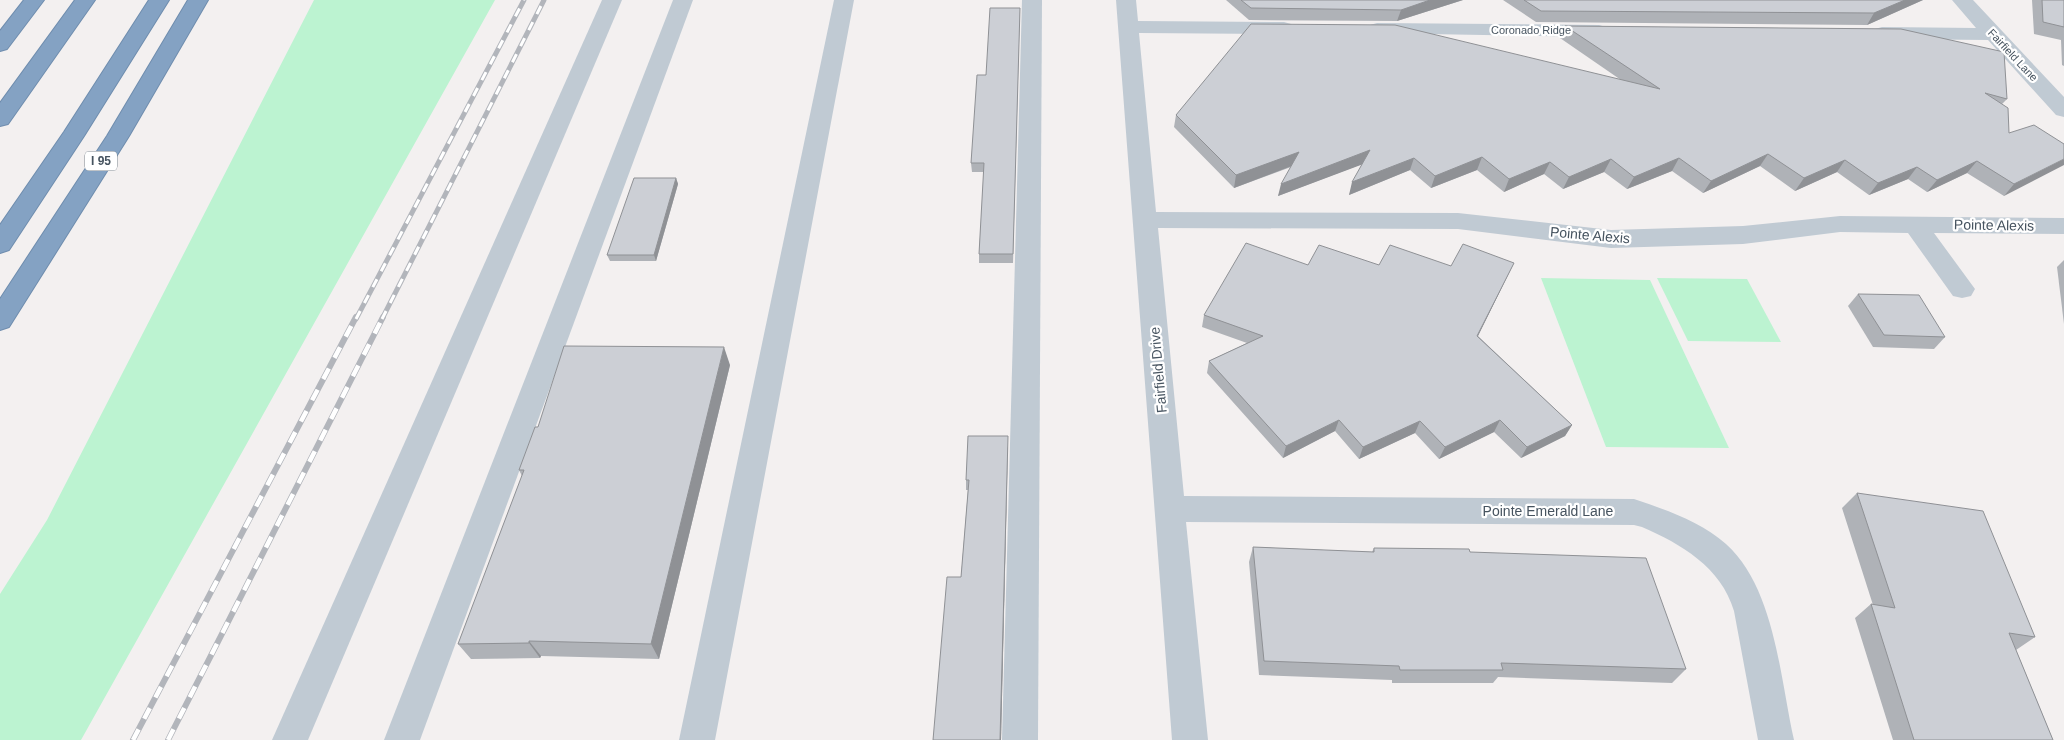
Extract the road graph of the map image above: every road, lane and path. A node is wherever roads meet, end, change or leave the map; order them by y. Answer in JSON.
{"nodes":[{"id":1,"x":34,"y":0,"type":"edge"},
{"id":2,"x":84,"y":0,"type":"edge"},
{"id":3,"x":159,"y":0,"type":"edge"},
{"id":4,"x":198,"y":0,"type":"edge"},
{"id":5,"x":612,"y":0,"type":"edge"},
{"id":6,"x":682,"y":0,"type":"edge"},
{"id":7,"x":844,"y":0,"type":"edge"},
{"id":8,"x":1032,"y":0,"type":"edge"},
{"id":9,"x":1126,"y":0,"type":"edge"},
{"id":10,"x":1962,"y":0,"type":"edge"},
{"id":11,"x":1129,"y":27,"type":"junction"},
{"id":12,"x":1308,"y":28,"type":"edge"},
{"id":13,"x":1357,"y":29,"type":"edge"},
{"id":14,"x":1616,"y":31,"type":"edge"},
{"id":15,"x":1864,"y":33,"type":"edge"},
{"id":16,"x":1993,"y":34,"type":"junction"},
{"id":17,"x":0,"y":46,"type":"edge"},
{"id":18,"x":2064,"y":110,"type":"edge"},
{"id":19,"x":0,"y":119,"type":"edge"},
{"id":20,"x":1146,"y":220,"type":"junction"},
{"id":21,"x":1914,"y":224,"type":"junction"},
{"id":22,"x":2064,"y":226,"type":"edge"},
{"id":23,"x":0,"y":244,"type":"edge"},
{"id":24,"x":1962,"y":289,"type":"dead end"},
{"id":25,"x":0,"y":320,"type":"edge"},
{"id":26,"x":1170,"y":509,"type":"junction"},
{"id":27,"x":290,"y":740,"type":"edge"},
{"id":28,"x":402,"y":740,"type":"edge"},
{"id":29,"x":697,"y":740,"type":"edge"},
{"id":30,"x":1020,"y":740,"type":"edge"},
{"id":31,"x":1190,"y":740,"type":"edge"},
{"id":32,"x":1776,"y":740,"type":"edge"}],
"edges":[{"from":1,"to":17,"type":"highway"},
{"from":2,"to":19,"type":"highway"},
{"from":3,"to":23,"type":"highway"},
{"from":4,"to":25,"type":"highway","number":"I 95"},
{"from":5,"to":27,"type":"street"},
{"from":6,"to":28,"type":"street"},
{"from":7,"to":29,"type":"street"},
{"from":8,"to":30,"type":"street"},
{"from":9,"to":11,"type":"street","name":"Fairfield Drive"},
{"from":10,"to":16,"type":"street","name":"Fairfield Lane"},
{"from":11,"to":12,"type":"street"},
{"from":11,"to":20,"type":"street","name":"Fairfield Drive"},
{"from":13,"to":14,"type":"street","name":"Coronado Ridge"},
{"from":15,"to":16,"type":"street"},
{"from":16,"to":18,"type":"street","name":"Fairfield Lane"},
{"from":20,"to":21,"type":"street","name":"Pointe Alexis"},
{"from":20,"to":26,"type":"street","name":"Fairfield Drive"},
{"from":21,"to":22,"type":"street","name":"Pointe Alexis"},
{"from":21,"to":24,"type":"street"},
{"from":26,"to":31,"type":"street","name":"Fairfield Drive"},
{"from":26,"to":32,"type":"street","name":"Pointe Emerald Lane"}]}
